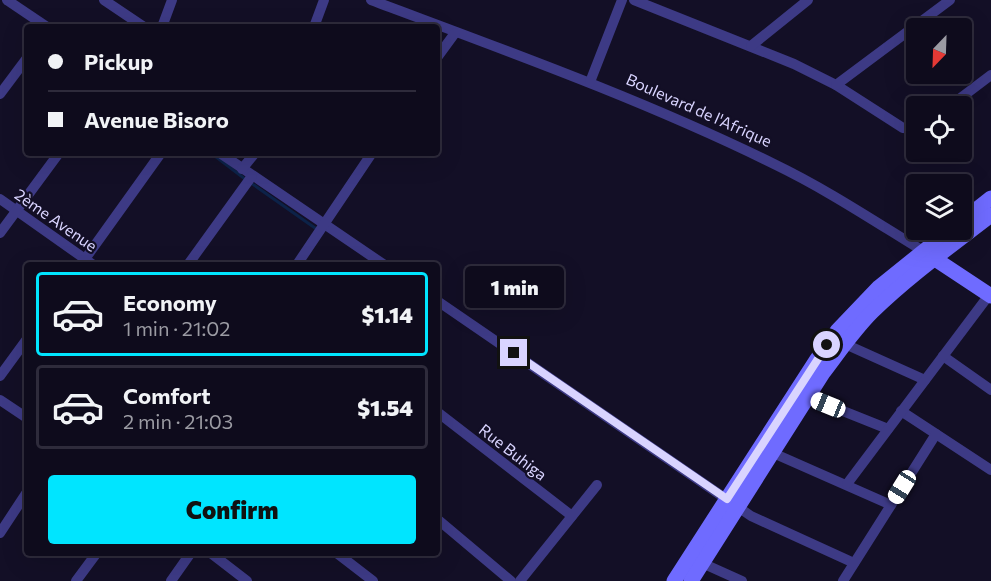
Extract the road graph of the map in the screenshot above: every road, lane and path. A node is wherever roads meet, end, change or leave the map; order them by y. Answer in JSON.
{"nodes":[{"id":1,"x":7,"y":0,"type":"edge"},
{"id":2,"x":104,"y":0,"type":"edge"},
{"id":3,"x":172,"y":0,"type":"edge"},
{"id":4,"x":324,"y":0,"type":"edge"},
{"id":5,"x":371,"y":0,"type":"edge"},
{"id":6,"x":622,"y":0,"type":"edge"},
{"id":7,"x":634,"y":0,"type":"edge"},
{"id":8,"x":808,"y":0,"type":"edge"},
{"id":9,"x":950,"y":0,"type":"edge"},
{"id":10,"x":43,"y":24,"type":"edge"},
{"id":11,"x":140,"y":24,"type":"edge"},
{"id":12,"x":163,"y":24,"type":"edge"},
{"id":13,"x":315,"y":24,"type":"edge"},
{"id":14,"x":432,"y":24,"type":"edge"},
{"id":15,"x":440,"y":27,"type":"edge"},
{"id":16,"x":455,"y":33,"type":"junction"},
{"id":17,"x":751,"y":46,"type":"junction"},
{"id":18,"x":440,"y":54,"type":"edge"},
{"id":19,"x":24,"y":62,"type":"edge"},
{"id":20,"x":991,"y":75,"type":"edge"},
{"id":21,"x":590,"y":82,"type":"junction"},
{"id":22,"x":836,"y":84,"type":"junction"},
{"id":23,"x":0,"y":94,"type":"edge"},
{"id":24,"x":963,"y":96,"type":"edge"},
{"id":25,"x":906,"y":128,"type":"edge"},
{"id":26,"x":57,"y":156,"type":"edge"},
{"id":27,"x":159,"y":156,"type":"edge"},
{"id":28,"x":224,"y":156,"type":"edge"},
{"id":29,"x":253,"y":156,"type":"edge"},
{"id":30,"x":370,"y":156,"type":"edge"},
{"id":31,"x":242,"y":169,"type":"junction"},
{"id":32,"x":252,"y":176,"type":"junction"},
{"id":33,"x":0,"y":198,"type":"edge"},
{"id":34,"x":991,"y":198,"type":"edge"},
{"id":35,"x":17,"y":210,"type":"junction"},
{"id":36,"x":972,"y":213,"type":"edge"},
{"id":37,"x":991,"y":215,"type":"edge"},
{"id":38,"x":325,"y":224,"type":"junction"},
{"id":39,"x":0,"y":233,"type":"edge"},
{"id":40,"x":942,"y":240,"type":"edge"},
{"id":41,"x":929,"y":255,"type":"junction"},
{"id":42,"x":83,"y":262,"type":"edge"},
{"id":43,"x":190,"y":262,"type":"edge"},
{"id":44,"x":299,"y":262,"type":"edge"},
{"id":45,"x":380,"y":262,"type":"edge"},
{"id":46,"x":990,"y":296,"type":"edge"},
{"id":47,"x":440,"y":303,"type":"edge"},
{"id":48,"x":24,"y":343,"type":"edge"},
{"id":49,"x":845,"y":344,"type":"junction"},
{"id":50,"x":943,"y":356,"type":"junction"},
{"id":51,"x":0,"y":376,"type":"edge"},
{"id":52,"x":925,"y":380,"type":"junction"},
{"id":53,"x":991,"y":390,"type":"edge"},
{"id":54,"x":808,"y":397,"type":"junction"},
{"id":55,"x":0,"y":400,"type":"edge"},
{"id":56,"x":901,"y":411,"type":"junction"},
{"id":57,"x":440,"y":414,"type":"edge"},
{"id":58,"x":24,"y":416,"type":"edge"},
{"id":59,"x":888,"y":429,"type":"junction"},
{"id":60,"x":936,"y":434,"type":"junction"},
{"id":61,"x":773,"y":453,"type":"junction"},
{"id":62,"x":991,"y":470,"type":"edge"},
{"id":63,"x":847,"y":484,"type":"junction"},
{"id":64,"x":597,"y":485,"type":"dead end"},
{"id":65,"x":24,"y":497,"type":"edge"},
{"id":66,"x":733,"y":503,"type":"junction"},
{"id":67,"x":891,"y":505,"type":"junction"},
{"id":68,"x":572,"y":516,"type":"junction"},
{"id":69,"x":440,"y":521,"type":"edge"},
{"id":70,"x":0,"y":533,"type":"edge"},
{"id":71,"x":95,"y":556,"type":"edge"},
{"id":72,"x":189,"y":556,"type":"edge"},
{"id":73,"x":215,"y":556,"type":"edge"},
{"id":74,"x":341,"y":556,"type":"edge"},
{"id":75,"x":702,"y":563,"type":"junction"},
{"id":76,"x":854,"y":563,"type":"junction"},
{"id":77,"x":76,"y":581,"type":"edge"},
{"id":78,"x":171,"y":581,"type":"edge"},
{"id":79,"x":247,"y":581,"type":"edge"},
{"id":80,"x":373,"y":581,"type":"edge"},
{"id":81,"x":511,"y":581,"type":"edge"},
{"id":82,"x":520,"y":581,"type":"edge"},
{"id":83,"x":674,"y":581,"type":"edge"},
{"id":84,"x":691,"y":581,"type":"edge"},
{"id":85,"x":742,"y":581,"type":"edge"},
{"id":86,"x":843,"y":581,"type":"edge"}],
"edges":[{"from":1,"to":10,"type":"street"},
{"from":2,"to":11,"type":"street"},
{"from":3,"to":12,"type":"street"},
{"from":4,"to":13,"type":"street"},
{"from":5,"to":14,"type":"street","name":"Boulevard de l'Afrique"},
{"from":6,"to":21,"type":"street"},
{"from":7,"to":17,"type":"street"},
{"from":8,"to":17,"type":"street"},
{"from":9,"to":22,"type":"street"},
{"from":15,"to":16,"type":"street","name":"Boulevard de l'Afrique"},
{"from":16,"to":18,"type":"street"},
{"from":16,"to":21,"type":"street","name":"Boulevard de l'Afrique"},
{"from":17,"to":22,"type":"street"},
{"from":19,"to":23,"type":"street"},
{"from":20,"to":24,"type":"street"},
{"from":21,"to":41,"type":"street","name":"Boulevard de l'Afrique"},
{"from":22,"to":25,"type":"street"},
{"from":26,"to":35,"type":"street"},
{"from":27,"to":42,"type":"street"},
{"from":28,"to":31,"type":"street"},
{"from":29,"to":31,"type":"street"},
{"from":30,"to":38,"type":"street"},
{"from":31,"to":32,"type":"street"},
{"from":32,"to":38,"type":"street"},
{"from":32,"to":43,"type":"street"},
{"from":33,"to":35,"type":"street","name":"2ème Avenue"},
{"from":34,"to":36,"type":"street"},
{"from":35,"to":39,"type":"street"},
{"from":35,"to":42,"type":"street","name":"2ème Avenue"},
{"from":37,"to":41,"type":"street"},
{"from":38,"to":44,"type":"street"},
{"from":38,"to":45,"type":"street"},
{"from":40,"to":41,"type":"street"},
{"from":41,"to":46,"type":"street","name":"Boulevard de l'Afrique"},
{"from":41,"to":49,"type":"street"},
{"from":41,"to":66,"type":"street"},
{"from":46,"to":50,"type":"street"},
{"from":47,"to":66,"type":"street"},
{"from":48,"to":51,"type":"street"},
{"from":49,"to":52,"type":"street"},
{"from":49,"to":54,"type":"street"},
{"from":50,"to":52,"type":"street"},
{"from":50,"to":53,"type":"street"},
{"from":52,"to":56,"type":"street"},
{"from":54,"to":59,"type":"street"},
{"from":54,"to":61,"type":"street"},
{"from":55,"to":58,"type":"street"},
{"from":56,"to":59,"type":"street"},
{"from":56,"to":60,"type":"street"},
{"from":57,"to":68,"type":"street","name":"Rue Buhiga"},
{"from":59,"to":63,"type":"street"},
{"from":60,"to":62,"type":"street"},
{"from":60,"to":67,"type":"street"},
{"from":61,"to":63,"type":"street"},
{"from":61,"to":66,"type":"street"},
{"from":63,"to":67,"type":"street"},
{"from":64,"to":68,"type":"street"},
{"from":65,"to":70,"type":"street"},
{"from":66,"to":75,"type":"street"},
{"from":66,"to":76,"type":"street"},
{"from":66,"to":83,"type":"street"},
{"from":67,"to":76,"type":"street"},
{"from":68,"to":82,"type":"street"},
{"from":69,"to":81,"type":"street"},
{"from":71,"to":77,"type":"street"},
{"from":72,"to":78,"type":"street"},
{"from":73,"to":79,"type":"street"},
{"from":74,"to":80,"type":"street"},
{"from":75,"to":84,"type":"street"},
{"from":75,"to":85,"type":"street"},
{"from":76,"to":86,"type":"street"}]}
